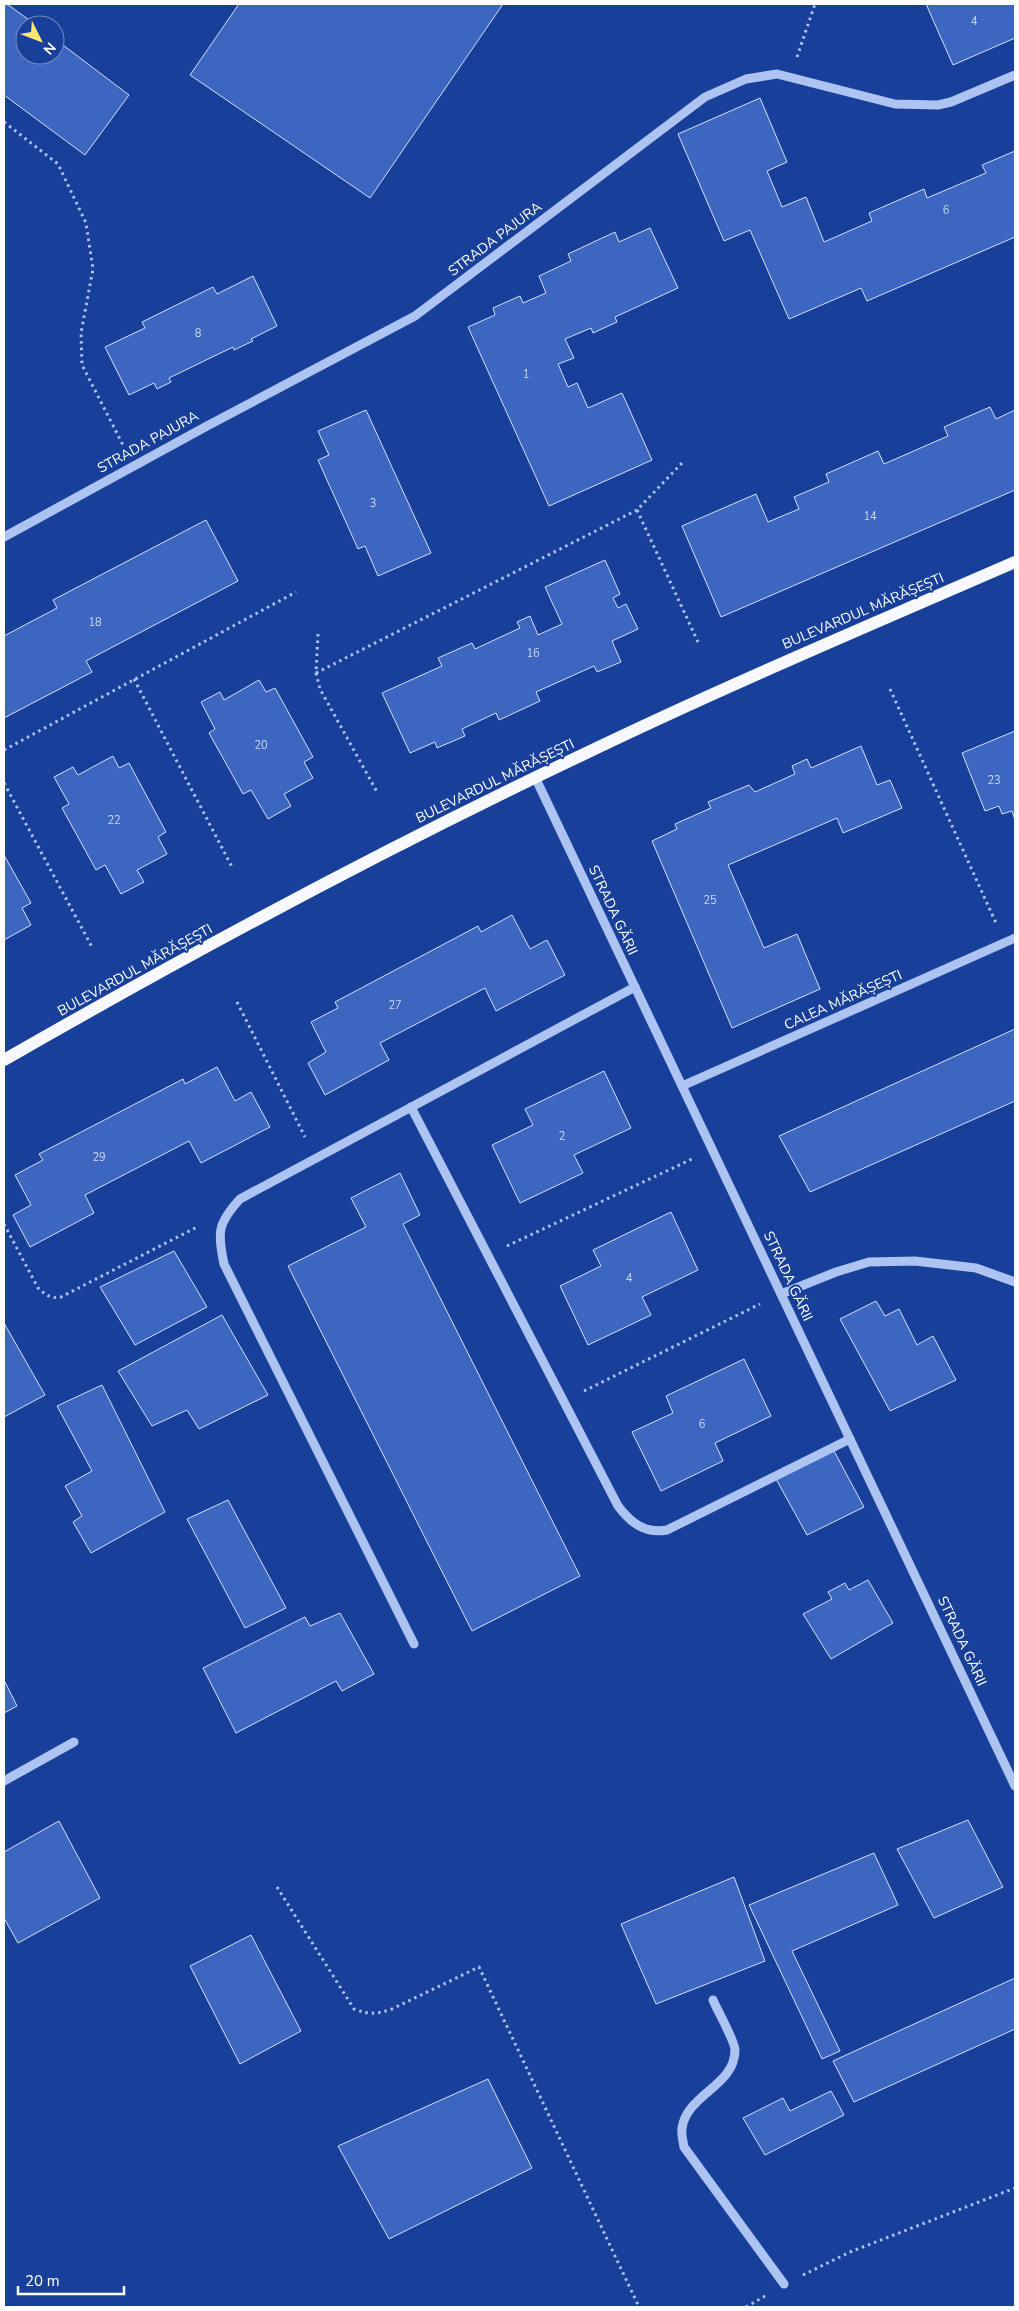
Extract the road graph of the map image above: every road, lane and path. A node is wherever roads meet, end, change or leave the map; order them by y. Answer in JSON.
{"nodes":[{"id":1,"x":815,"y":4,"type":"edge"},
{"id":2,"x":1015,"y":74,"type":"edge"},
{"id":3,"x":790,"y":76,"type":"junction"},
{"id":4,"x":4,"y":122,"type":"edge"},
{"id":5,"x":682,"y":463,"type":"dead end"},
{"id":6,"x":133,"y":466,"type":"junction"},
{"id":7,"x":637,"y":510,"type":"junction"},
{"id":8,"x":4,"y":537,"type":"edge"},
{"id":9,"x":1015,"y":562,"type":"edge"},
{"id":10,"x":296,"y":592,"type":"dead end"},
{"id":11,"x":318,"y":634,"type":"dead end"},
{"id":12,"x":698,"y":642,"type":"dead end"},
{"id":13,"x":316,"y":673,"type":"junction"},
{"id":14,"x":134,"y":679,"type":"junction"},
{"id":15,"x":890,"y":689,"type":"dead end"},
{"id":16,"x":4,"y":750,"type":"edge"},
{"id":17,"x":535,"y":777,"type":"junction"},
{"id":18,"x":4,"y":783,"type":"edge"},
{"id":19,"x":377,"y":792,"type":"dead end"},
{"id":20,"x":233,"y":869,"type":"dead end"},
{"id":21,"x":1015,"y":938,"type":"edge"},
{"id":22,"x":1005,"y":943,"type":"junction"},
{"id":23,"x":92,"y":947,"type":"dead end"},
{"id":24,"x":635,"y":987,"type":"junction"},
{"id":25,"x":237,"y":1002,"type":"dead end"},
{"id":26,"x":4,"y":1060,"type":"edge"},
{"id":27,"x":682,"y":1086,"type":"junction"},
{"id":28,"x":411,"y":1107,"type":"junction"},
{"id":29,"x":712,"y":1149,"type":"junction"},
{"id":30,"x":316,"y":1158,"type":"junction"},
{"id":31,"x":229,"y":1211,"type":"junction"},
{"id":32,"x":4,"y":1224,"type":"edge"},
{"id":33,"x":488,"y":1255,"type":"junction"},
{"id":34,"x":1015,"y":1282,"type":"edge"},
{"id":35,"x":781,"y":1294,"type":"junction"},
{"id":36,"x":564,"y":1401,"type":"junction"},
{"id":37,"x":850,"y":1438,"type":"junction"},
{"id":38,"x":414,"y":1644,"type":"dead end"},
{"id":39,"x":74,"y":1742,"type":"dead end"},
{"id":40,"x":4,"y":1781,"type":"edge"},
{"id":41,"x":1015,"y":1786,"type":"edge"},
{"id":42,"x":277,"y":1886,"type":"dead end"},
{"id":43,"x":713,"y":2000,"type":"dead end"},
{"id":44,"x":1015,"y":2188,"type":"edge"},
{"id":45,"x":784,"y":2284,"type":"junction"},
{"id":46,"x":639,"y":2307,"type":"edge"},
{"id":47,"x":746,"y":2307,"type":"edge"}],
"edges":[{"from":1,"to":3,"type":"path"},
{"from":2,"to":3,"type":"street","name":"STRADA PAJURA"},
{"from":3,"to":6,"type":"street","name":"STRADA PAJURA"},
{"from":4,"to":6,"type":"path"},
{"from":5,"to":7,"type":"path"},
{"from":6,"to":8,"type":"street","name":"STRADA PAJURA"},
{"from":7,"to":12,"type":"path"},
{"from":7,"to":13,"type":"path"},
{"from":9,"to":17,"type":"main road","name":"BULEVARDUL MĂRĂȘEȘTI"},
{"from":10,"to":14,"type":"path"},
{"from":11,"to":13,"type":"path"},
{"from":13,"to":19,"type":"path"},
{"from":14,"to":16,"type":"path"},
{"from":14,"to":20,"type":"path"},
{"from":15,"to":22,"type":"path"},
{"from":17,"to":24,"type":"street","name":"STRADA GĂRII"},
{"from":17,"to":26,"type":"main road","name":"BULEVARDUL MĂRĂȘEȘTI"},
{"from":18,"to":23,"type":"path"},
{"from":21,"to":22,"type":"street","name":"CALEA MĂRĂȘEȘTI"},
{"from":22,"to":27,"type":"street","name":"CALEA MĂRĂȘEȘTI"},
{"from":24,"to":27,"type":"street","name":"STRADA GĂRII"},
{"from":24,"to":28,"type":"street"},
{"from":25,"to":30,"type":"path"},
{"from":27,"to":29,"type":"street","name":"STRADA GĂRII"},
{"from":28,"to":30,"type":"street"},
{"from":28,"to":33,"type":"street"},
{"from":29,"to":33,"type":"path"},
{"from":29,"to":35,"type":"street","name":"STRADA GĂRII"},
{"from":30,"to":31,"type":"street"},
{"from":31,"to":32,"type":"path"},
{"from":31,"to":38,"type":"street"},
{"from":33,"to":36,"type":"street"},
{"from":34,"to":35,"type":"street"},
{"from":35,"to":36,"type":"path"},
{"from":35,"to":37,"type":"street","name":"STRADA GĂRII"},
{"from":36,"to":37,"type":"street"},
{"from":37,"to":41,"type":"street","name":"STRADA GĂRII"},
{"from":39,"to":40,"type":"street"},
{"from":42,"to":46,"type":"path"},
{"from":43,"to":45,"type":"street"},
{"from":44,"to":45,"type":"path"},
{"from":45,"to":47,"type":"path"}]}
